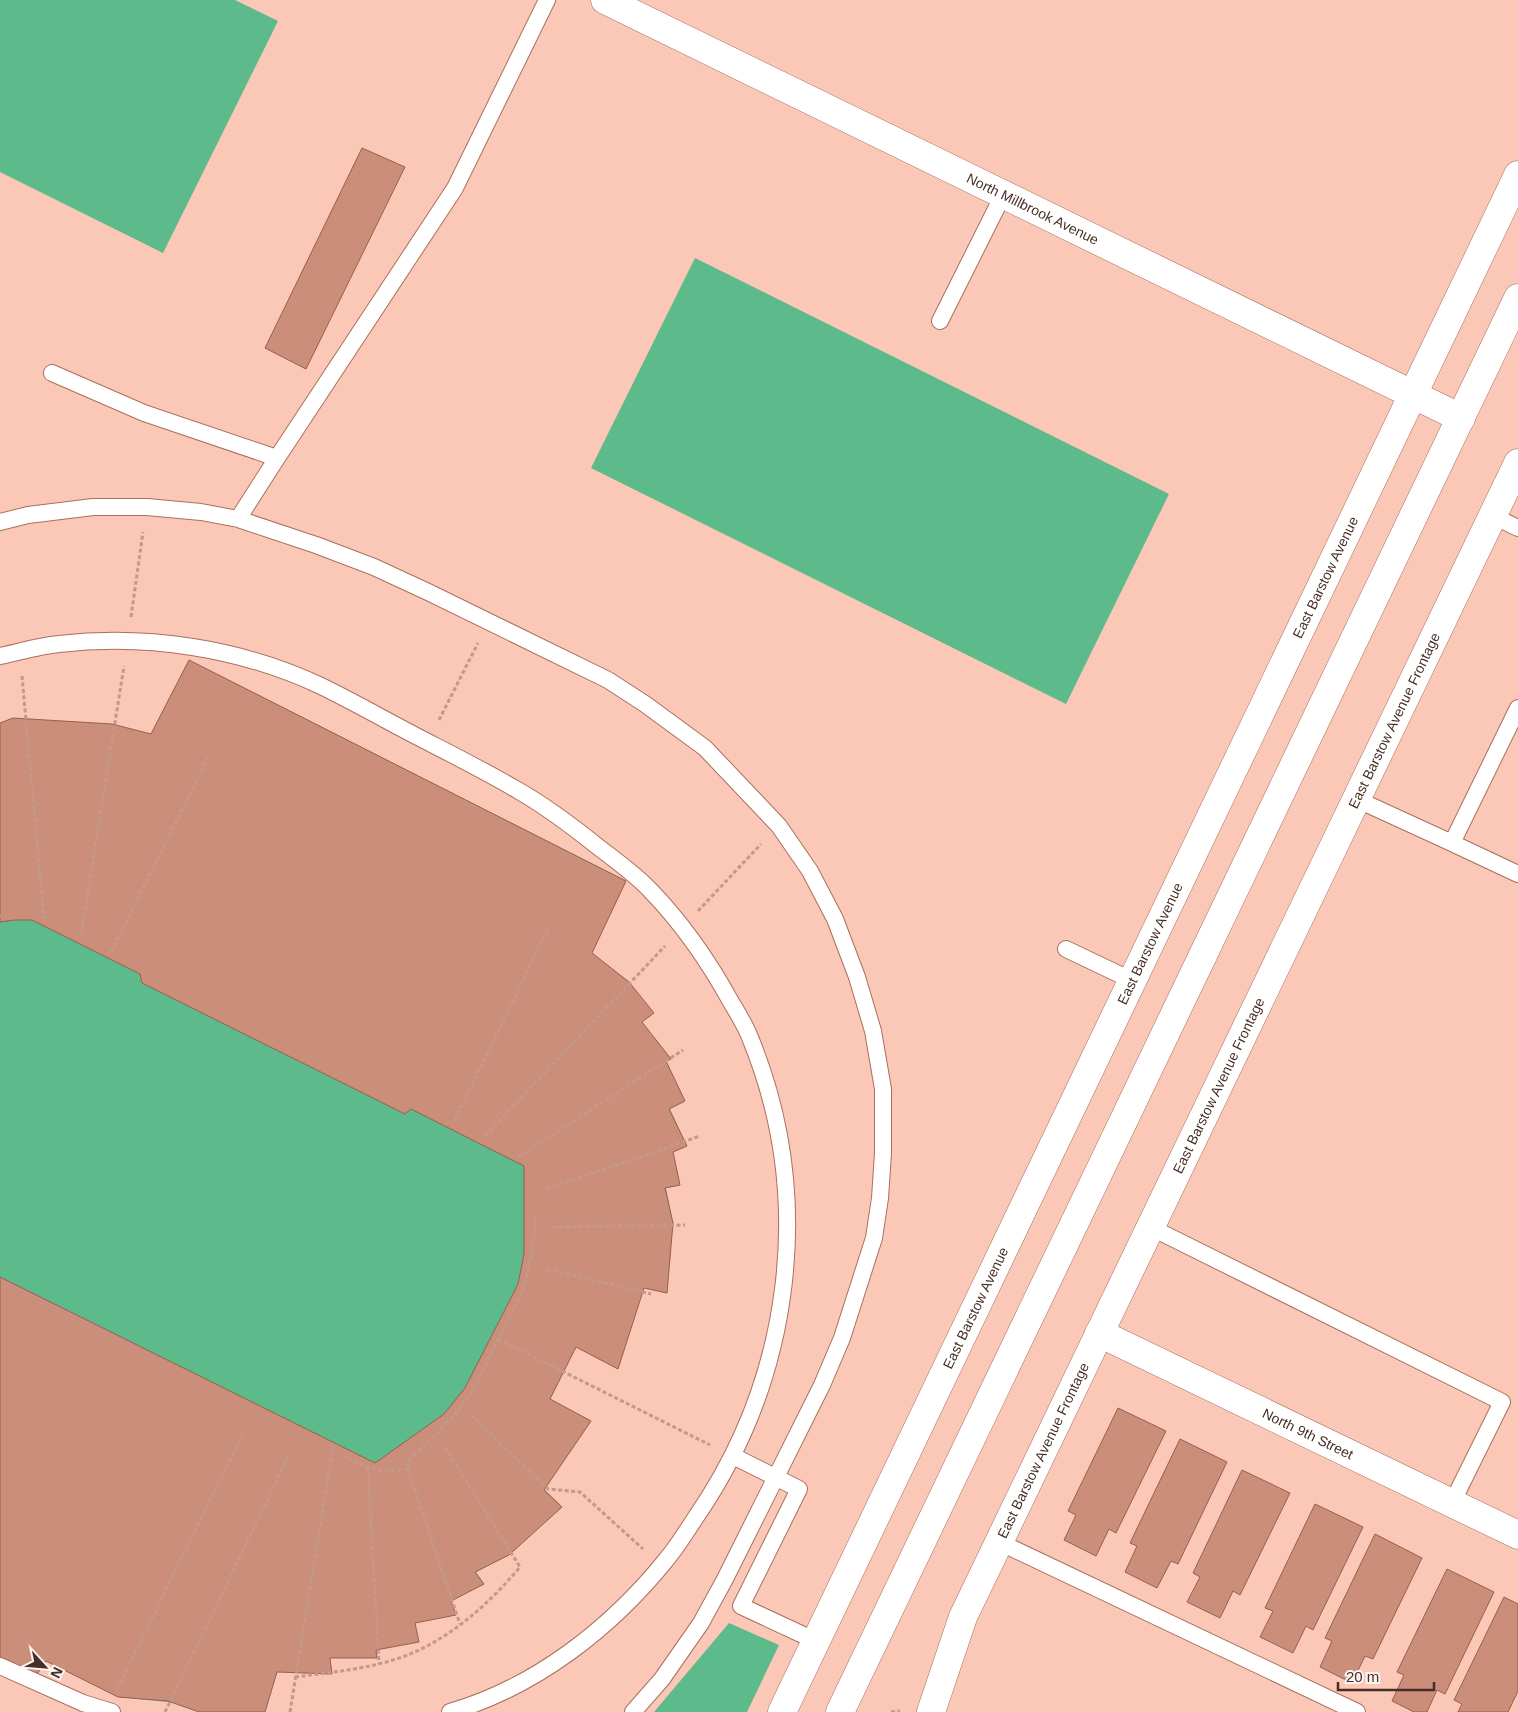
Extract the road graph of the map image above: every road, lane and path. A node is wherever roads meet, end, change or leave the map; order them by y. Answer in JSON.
{"nodes":[{"id":1,"x":546,"y":0,"type":"edge"},
{"id":2,"x":605,"y":0,"type":"edge"},
{"id":3,"x":1518,"y":175,"type":"edge"},
{"id":4,"x":1003,"y":195,"type":"junction"},
{"id":5,"x":1518,"y":298,"type":"edge"},
{"id":6,"x":940,"y":322,"type":"dead end"},
{"id":7,"x":52,"y":372,"type":"dead end"},
{"id":8,"x":1412,"y":395,"type":"junction"},
{"id":9,"x":1460,"y":418,"type":"junction"},
{"id":10,"x":276,"y":458,"type":"junction"},
{"id":11,"x":1518,"y":463,"type":"edge"},
{"id":12,"x":147,"y":507,"type":"junction"},
{"id":13,"x":1492,"y":516,"type":"junction"},
{"id":14,"x":238,"y":519,"type":"junction"},
{"id":15,"x":0,"y":522,"type":"edge"},
{"id":16,"x":1518,"y":528,"type":"edge"},
{"id":17,"x":488,"y":622,"type":"junction"},
{"id":18,"x":128,"y":641,"type":"junction"},
{"id":19,"x":20,"y":652,"type":"junction"},
{"id":20,"x":0,"y":656,"type":"edge"},
{"id":21,"x":1518,"y":708,"type":"edge"},
{"id":22,"x":428,"y":742,"type":"junction"},
{"id":23,"x":210,"y":754,"type":"dead end"},
{"id":24,"x":1356,"y":799,"type":"junction"},
{"id":25,"x":779,"y":826,"type":"junction"},
{"id":26,"x":1452,"y":843,"type":"junction"},
{"id":27,"x":1518,"y":874,"type":"edge"},
{"id":28,"x":44,"y":919,"type":"dead end"},
{"id":29,"x":548,"y":927,"type":"dead end"},
{"id":30,"x":682,"y":927,"type":"junction"},
{"id":31,"x":81,"y":936,"type":"dead end"},
{"id":32,"x":1066,"y":949,"type":"dead end"},
{"id":33,"x":112,"y":952,"type":"dead end"},
{"id":34,"x":1131,"y":980,"type":"junction"},
{"id":35,"x":683,"y":1050,"type":"dead end"},
{"id":36,"x":455,"y":1120,"type":"dead end"},
{"id":37,"x":485,"y":1136,"type":"dead end"},
{"id":38,"x":700,"y":1136,"type":"dead end"},
{"id":39,"x":518,"y":1157,"type":"dead end"},
{"id":40,"x":547,"y":1189,"type":"dead end"},
{"id":41,"x":536,"y":1216,"type":"dead end"},
{"id":42,"x":684,"y":1225,"type":"dead end"},
{"id":43,"x":553,"y":1227,"type":"dead end"},
{"id":44,"x":1150,"y":1227,"type":"junction"},
{"id":45,"x":547,"y":1269,"type":"dead end"},
{"id":46,"x":651,"y":1294,"type":"dead end"},
{"id":47,"x":1100,"y":1333,"type":"junction"},
{"id":48,"x":498,"y":1339,"type":"junction"},
{"id":49,"x":471,"y":1415,"type":"dead end"},
{"id":50,"x":242,"y":1436,"type":"dead end"},
{"id":51,"x":443,"y":1444,"type":"dead end"},
{"id":52,"x":332,"y":1446,"type":"dead end"},
{"id":53,"x":289,"y":1455,"type":"dead end"},
{"id":54,"x":342,"y":1455,"type":"dead end"},
{"id":55,"x":733,"y":1456,"type":"junction"},
{"id":56,"x":368,"y":1468,"type":"junction"},
{"id":57,"x":408,"y":1469,"type":"junction"},
{"id":58,"x":776,"y":1477,"type":"junction"},
{"id":59,"x":1452,"y":1503,"type":"junction"},
{"id":60,"x":1518,"y":1536,"type":"edge"},
{"id":61,"x":999,"y":1542,"type":"junction"},
{"id":62,"x":661,"y":1566,"type":"junction"},
{"id":63,"x":460,"y":1624,"type":"junction"},
{"id":64,"x":816,"y":1641,"type":"junction"},
{"id":65,"x":379,"y":1664,"type":"junction"},
{"id":66,"x":0,"y":1666,"type":"edge"},
{"id":67,"x":296,"y":1677,"type":"junction"},
{"id":68,"x":789,"y":1710,"type":"edge"},
{"id":69,"x":110,"y":1711,"type":"edge"},
{"id":70,"x":164,"y":1712,"type":"edge"},
{"id":71,"x":290,"y":1712,"type":"edge"},
{"id":72,"x":450,"y":1712,"type":"edge"},
{"id":73,"x":633,"y":1712,"type":"edge"},
{"id":74,"x":840,"y":1712,"type":"edge"},
{"id":75,"x":891,"y":1712,"type":"edge"},
{"id":76,"x":904,"y":1712,"type":"edge"},
{"id":77,"x":931,"y":1712,"type":"edge"},
{"id":78,"x":1357,"y":1712,"type":"edge"}],
"edges":[{"from":1,"to":10,"type":"lane"},
{"from":2,"to":4,"type":"main road","name":"North Millbrook Avenue"},
{"from":3,"to":8,"type":"main road","name":"East Barstow Avenue"},
{"from":4,"to":6,"type":"lane"},
{"from":4,"to":8,"type":"main road","name":"North Millbrook Avenue"},
{"from":5,"to":9,"type":"main road"},
{"from":7,"to":10,"type":"lane"},
{"from":8,"to":9,"type":"main road","name":"North Millbrook Avenue"},
{"from":8,"to":34,"type":"main road","name":"East Barstow Avenue"},
{"from":9,"to":74,"type":"main road"},
{"from":10,"to":14,"type":"lane"},
{"from":11,"to":13,"type":"main road","name":"East Barstow Avenue Frontage"},
{"from":12,"to":14,"type":"lane"},
{"from":12,"to":15,"type":"lane"},
{"from":12,"to":18,"type":"path"},
{"from":13,"to":16,"type":"lane"},
{"from":13,"to":24,"type":"main road","name":"East Barstow Avenue Frontage"},
{"from":14,"to":17,"type":"lane"},
{"from":17,"to":22,"type":"path"},
{"from":17,"to":25,"type":"lane"},
{"from":18,"to":19,"type":"lane"},
{"from":18,"to":22,"type":"lane"},
{"from":18,"to":31,"type":"path"},
{"from":19,"to":20,"type":"lane"},
{"from":19,"to":28,"type":"path"},
{"from":21,"to":26,"type":"lane"},
{"from":22,"to":30,"type":"lane"},
{"from":23,"to":33,"type":"path"},
{"from":24,"to":26,"type":"lane"},
{"from":24,"to":44,"type":"main road","name":"East Barstow Avenue Frontage"},
{"from":25,"to":30,"type":"path"},
{"from":25,"to":58,"type":"lane"},
{"from":26,"to":27,"type":"lane"},
{"from":29,"to":36,"type":"path"},
{"from":30,"to":37,"type":"path"},
{"from":30,"to":55,"type":"lane"},
{"from":32,"to":34,"type":"lane"},
{"from":34,"to":64,"type":"main road","name":"East Barstow Avenue"},
{"from":35,"to":39,"type":"path"},
{"from":38,"to":40,"type":"path"},
{"from":41,"to":48,"type":"path"},
{"from":42,"to":43,"type":"path"},
{"from":44,"to":47,"type":"main road","name":"East Barstow Avenue Frontage"},
{"from":44,"to":59,"type":"lane"},
{"from":45,"to":46,"type":"path"},
{"from":47,"to":59,"type":"main road","name":"North 9th Street"},
{"from":47,"to":61,"type":"main road","name":"East Barstow Avenue Frontage"},
{"from":48,"to":55,"type":"path"},
{"from":48,"to":57,"type":"path"},
{"from":49,"to":62,"type":"path"},
{"from":50,"to":69,"type":"path"},
{"from":51,"to":63,"type":"path"},
{"from":52,"to":67,"type":"path"},
{"from":53,"to":70,"type":"path"},
{"from":54,"to":56,"type":"path"},
{"from":55,"to":58,"type":"lane"},
{"from":55,"to":62,"type":"lane"},
{"from":56,"to":57,"type":"path"},
{"from":56,"to":65,"type":"path"},
{"from":57,"to":63,"type":"path"},
{"from":58,"to":64,"type":"lane"},
{"from":58,"to":73,"type":"lane"},
{"from":59,"to":60,"type":"main road","name":"North 9th Street"},
{"from":61,"to":77,"type":"main road","name":"East Barstow Avenue Frontage"},
{"from":61,"to":78,"type":"lane"},
{"from":62,"to":72,"type":"lane"},
{"from":63,"to":65,"type":"path"},
{"from":64,"to":68,"type":"main road","name":"East Barstow Avenue"},
{"from":65,"to":67,"type":"path"},
{"from":66,"to":69,"type":"lane"},
{"from":67,"to":71,"type":"path"},
{"from":75,"to":76,"type":"path"}]}
